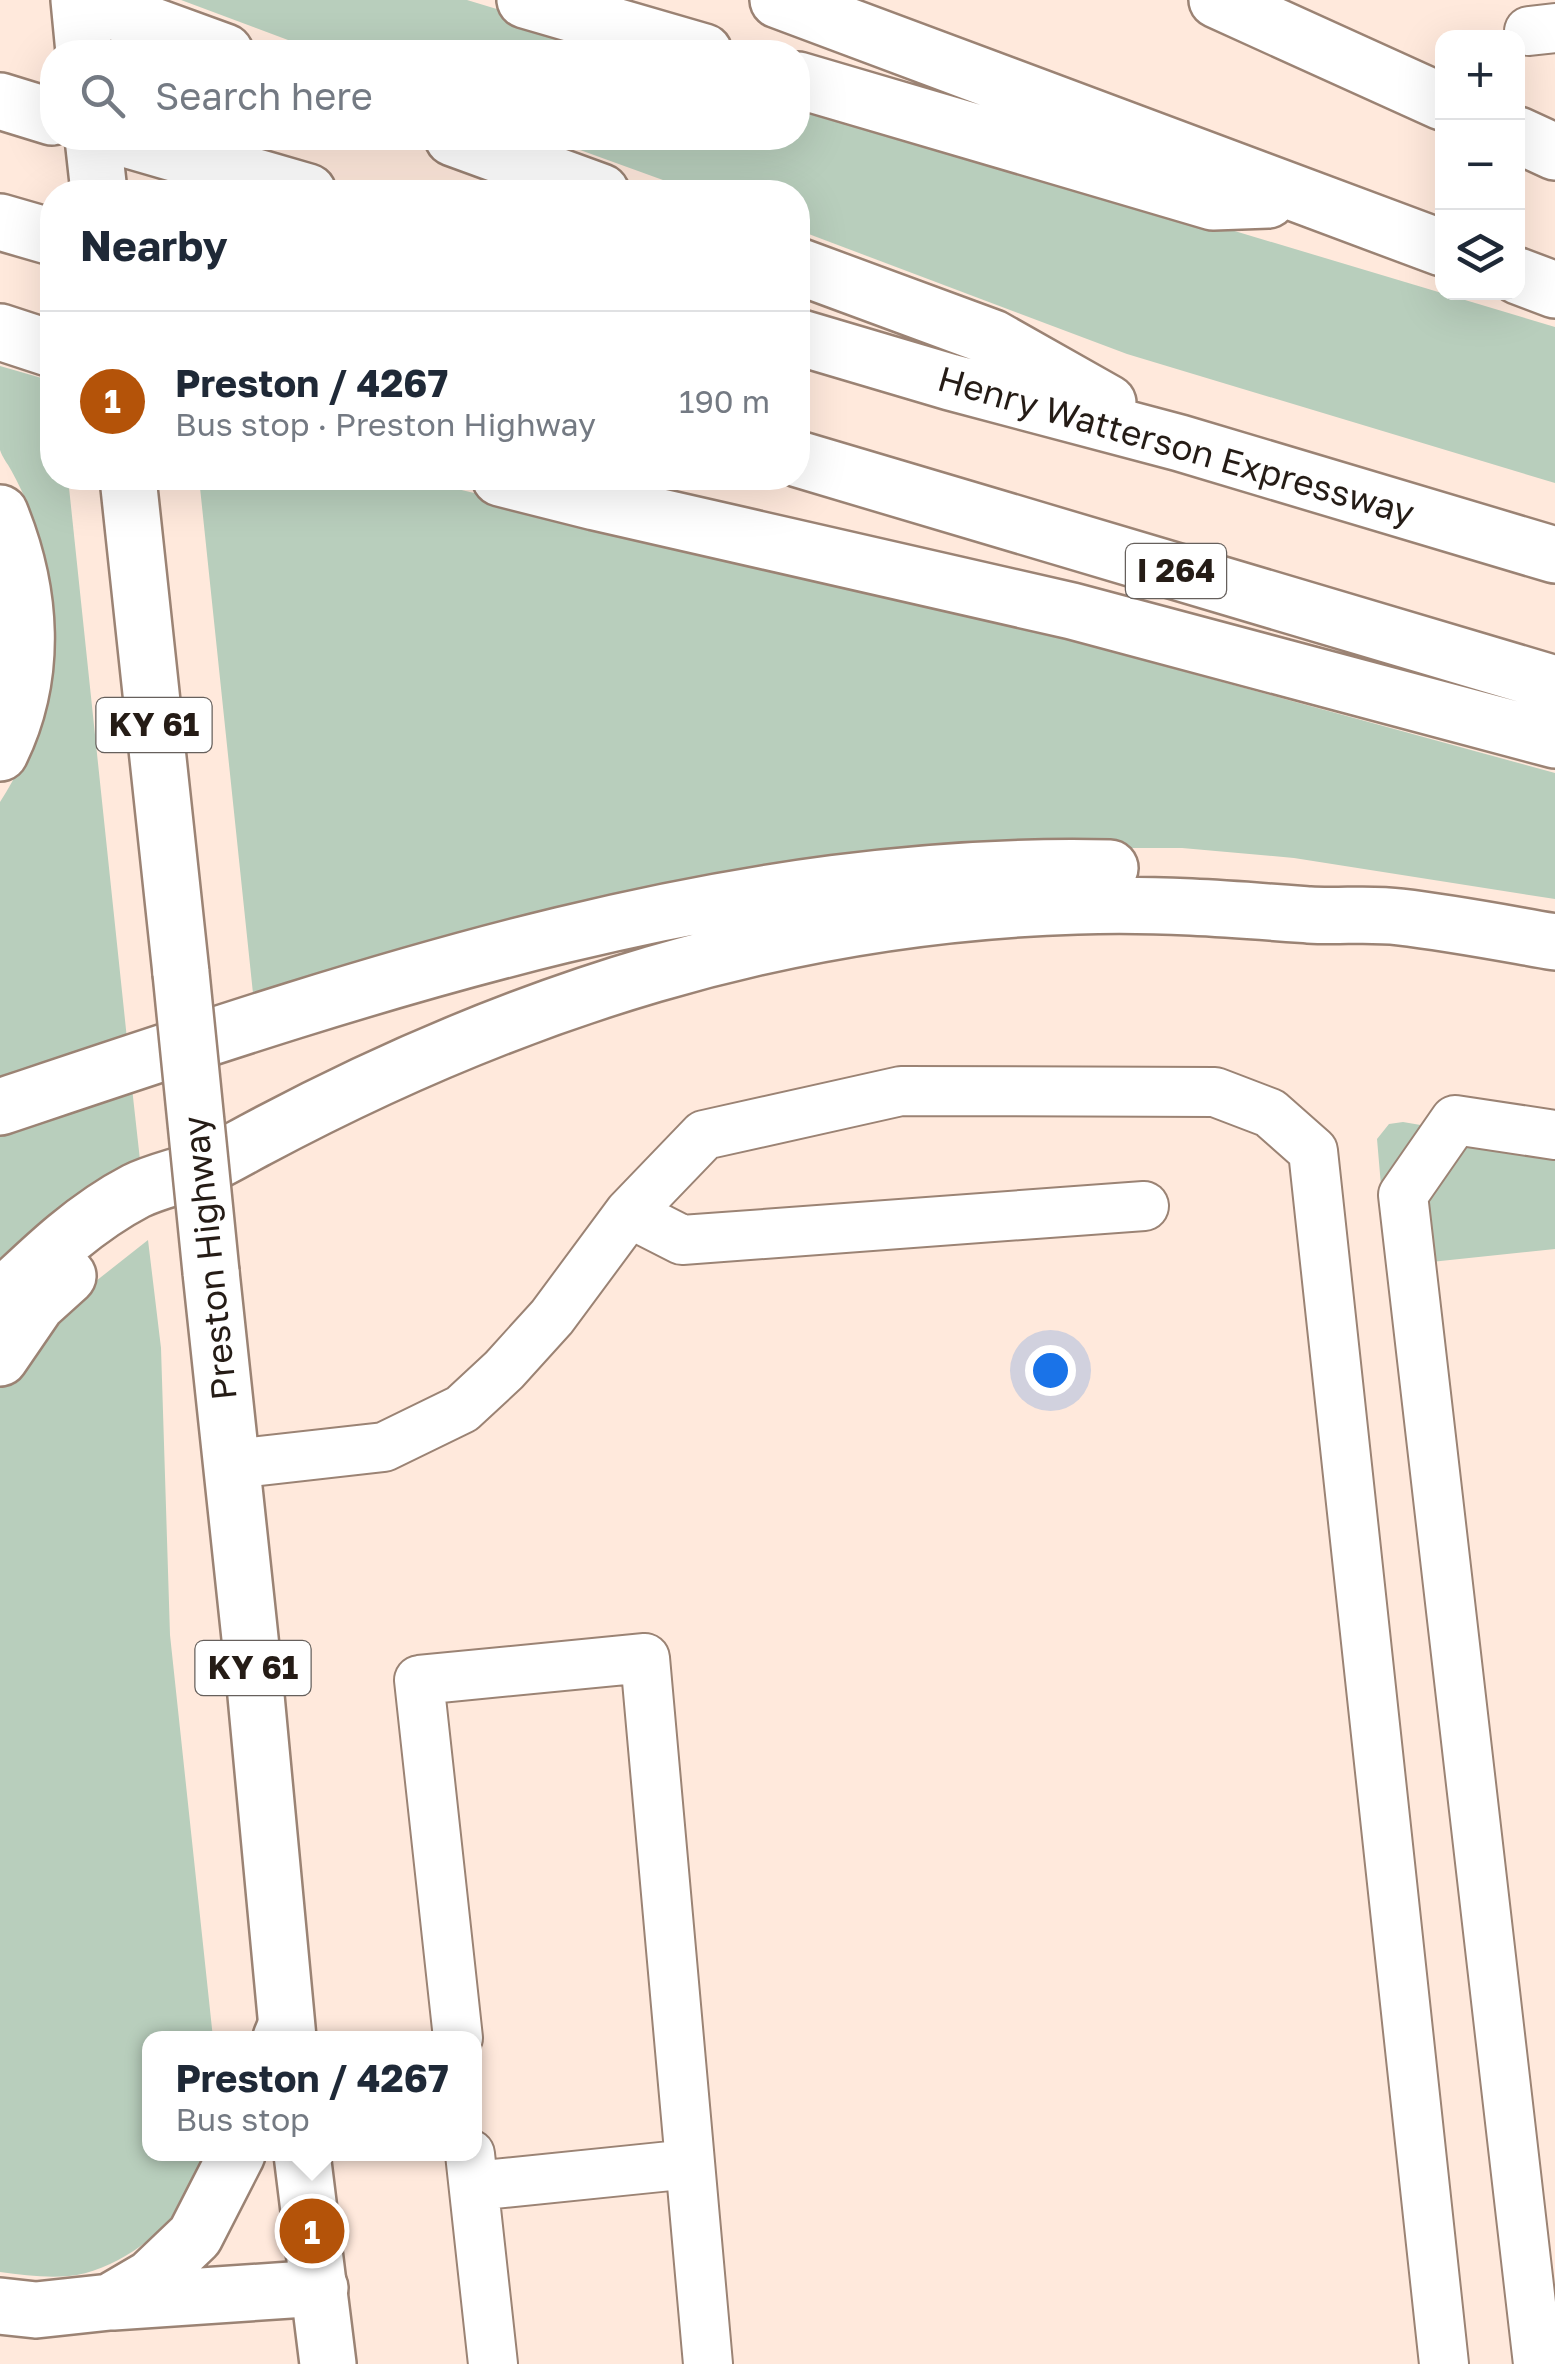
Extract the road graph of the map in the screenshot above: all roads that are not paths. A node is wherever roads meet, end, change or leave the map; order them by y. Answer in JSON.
{"nodes":[{"id":1,"x":80,"y":0,"type":"edge"},
{"id":2,"x":525,"y":0,"type":"edge"},
{"id":3,"x":778,"y":0,"type":"edge"},
{"id":4,"x":1217,"y":0,"type":"edge"},
{"id":5,"x":83,"y":40,"type":"edge"},
{"id":6,"x":192,"y":40,"type":"edge"},
{"id":7,"x":663,"y":40,"type":"edge"},
{"id":8,"x":810,"y":84,"type":"edge"},
{"id":9,"x":1435,"y":99,"type":"edge"},
{"id":10,"x":0,"y":101,"type":"edge"},
{"id":11,"x":40,"y":113,"type":"edge"},
{"id":12,"x":1525,"y":139,"type":"edge"},
{"id":13,"x":94,"y":150,"type":"edge"},
{"id":14,"x":163,"y":150,"type":"edge"},
{"id":15,"x":486,"y":150,"type":"edge"},
{"id":16,"x":1555,"y":152,"type":"edge"},
{"id":17,"x":98,"y":180,"type":"edge"},
{"id":18,"x":267,"y":180,"type":"edge"},
{"id":19,"x":568,"y":180,"type":"edge"},
{"id":20,"x":1311,"y":198,"type":"junction"},
{"id":21,"x":0,"y":222,"type":"edge"},
{"id":22,"x":40,"y":234,"type":"edge"},
{"id":23,"x":1435,"y":245,"type":"edge"},
{"id":24,"x":810,"y":270,"type":"edge"},
{"id":25,"x":1525,"y":279,"type":"edge"},
{"id":26,"x":1555,"y":290,"type":"edge"},
{"id":27,"x":0,"y":332,"type":"edge"},
{"id":28,"x":810,"y":341,"type":"edge"},
{"id":29,"x":40,"y":345,"type":"edge"},
{"id":30,"x":1180,"y":443,"type":"junction"},
{"id":31,"x":810,"y":462,"type":"edge"},
{"id":32,"x":129,"y":490,"type":"edge"},
{"id":33,"x":548,"y":490,"type":"edge"},
{"id":34,"x":0,"y":513,"type":"edge"},
{"id":35,"x":1555,"y":556,"type":"edge"},
{"id":36,"x":1555,"y":684,"type":"edge"},
{"id":37,"x":1555,"y":740,"type":"edge"},
{"id":38,"x":0,"y":754,"type":"edge"},
{"id":39,"x":1396,"y":916,"type":"junction"},
{"id":40,"x":1555,"y":942,"type":"edge"},
{"id":41,"x":0,"y":1108,"type":"edge"},
{"id":42,"x":1555,"y":1134,"type":"edge"},
{"id":43,"x":186,"y":1173,"type":"junction"},
{"id":44,"x":1144,"y":1206,"type":"dead end"},
{"id":45,"x":629,"y":1213,"type":"junction"},
{"id":46,"x":0,"y":1299,"type":"edge"},
{"id":47,"x":0,"y":1358,"type":"edge"},
{"id":48,"x":232,"y":1464,"type":"junction"},
{"id":49,"x":285,"y":2031,"type":"edge"},
{"id":50,"x":457,"y":2031,"type":"edge"},
{"id":51,"x":234,"y":2161,"type":"edge"},
{"id":52,"x":303,"y":2161,"type":"edge"},
{"id":53,"x":690,"y":2164,"type":"junction"},
{"id":54,"x":472,"y":2170,"type":"edge"},
{"id":55,"x":320,"y":2288,"type":"junction"},
{"id":56,"x":110,"y":2302,"type":"junction"},
{"id":57,"x":0,"y":2306,"type":"edge"},
{"id":58,"x":328,"y":2364,"type":"edge"},
{"id":59,"x":493,"y":2364,"type":"edge"},
{"id":60,"x":708,"y":2364,"type":"edge"},
{"id":61,"x":1444,"y":2364,"type":"edge"},
{"id":62,"x":1538,"y":2364,"type":"edge"}],
"edges":[{"from":1,"to":5,"type":"main road"},
{"from":1,"to":6,"type":"main road"},
{"from":2,"to":7,"type":"main road"},
{"from":3,"to":20,"type":"main road"},
{"from":4,"to":9,"type":"main road"},
{"from":8,"to":20,"type":"main road"},
{"from":10,"to":11,"type":"main road"},
{"from":12,"to":16,"type":"main road"},
{"from":13,"to":17,"type":"main road"},
{"from":14,"to":18,"type":"main road"},
{"from":15,"to":19,"type":"main road"},
{"from":20,"to":23,"type":"main road"},
{"from":21,"to":22,"type":"main road"},
{"from":24,"to":30,"type":"main road"},
{"from":25,"to":26,"type":"main road"},
{"from":27,"to":29,"type":"main road"},
{"from":28,"to":30,"type":"main road","name":"Henry Watterson Expressway"},
{"from":30,"to":35,"type":"main road","name":"Henry Watterson Expressway"},
{"from":31,"to":36,"type":"main road","number":"I 264"},
{"from":32,"to":48,"type":"main road","name":"Preston Highway","number":"KY 61","bridge":true},
{"from":33,"to":37,"type":"main road"},
{"from":34,"to":38,"type":"main road"},
{"from":39,"to":40,"type":"main road"},
{"from":39,"to":41,"type":"main road"},
{"from":39,"to":43,"type":"main road"},
{"from":42,"to":62,"type":"lane"},
{"from":43,"to":46,"type":"main road"},
{"from":43,"to":47,"type":"main road"},
{"from":44,"to":45,"type":"lane"},
{"from":45,"to":48,"type":"lane"},
{"from":45,"to":61,"type":"lane"},
{"from":48,"to":49,"type":"main road","name":"Preston Highway","number":"KY 61"},
{"from":50,"to":53,"type":"lane"},
{"from":51,"to":56,"type":"main road"},
{"from":52,"to":55,"type":"main road"},
{"from":53,"to":54,"type":"lane"},
{"from":53,"to":60,"type":"lane"},
{"from":54,"to":59,"type":"lane"},
{"from":55,"to":56,"type":"main road"},
{"from":55,"to":58,"type":"main road"},
{"from":56,"to":57,"type":"main road"}]}
